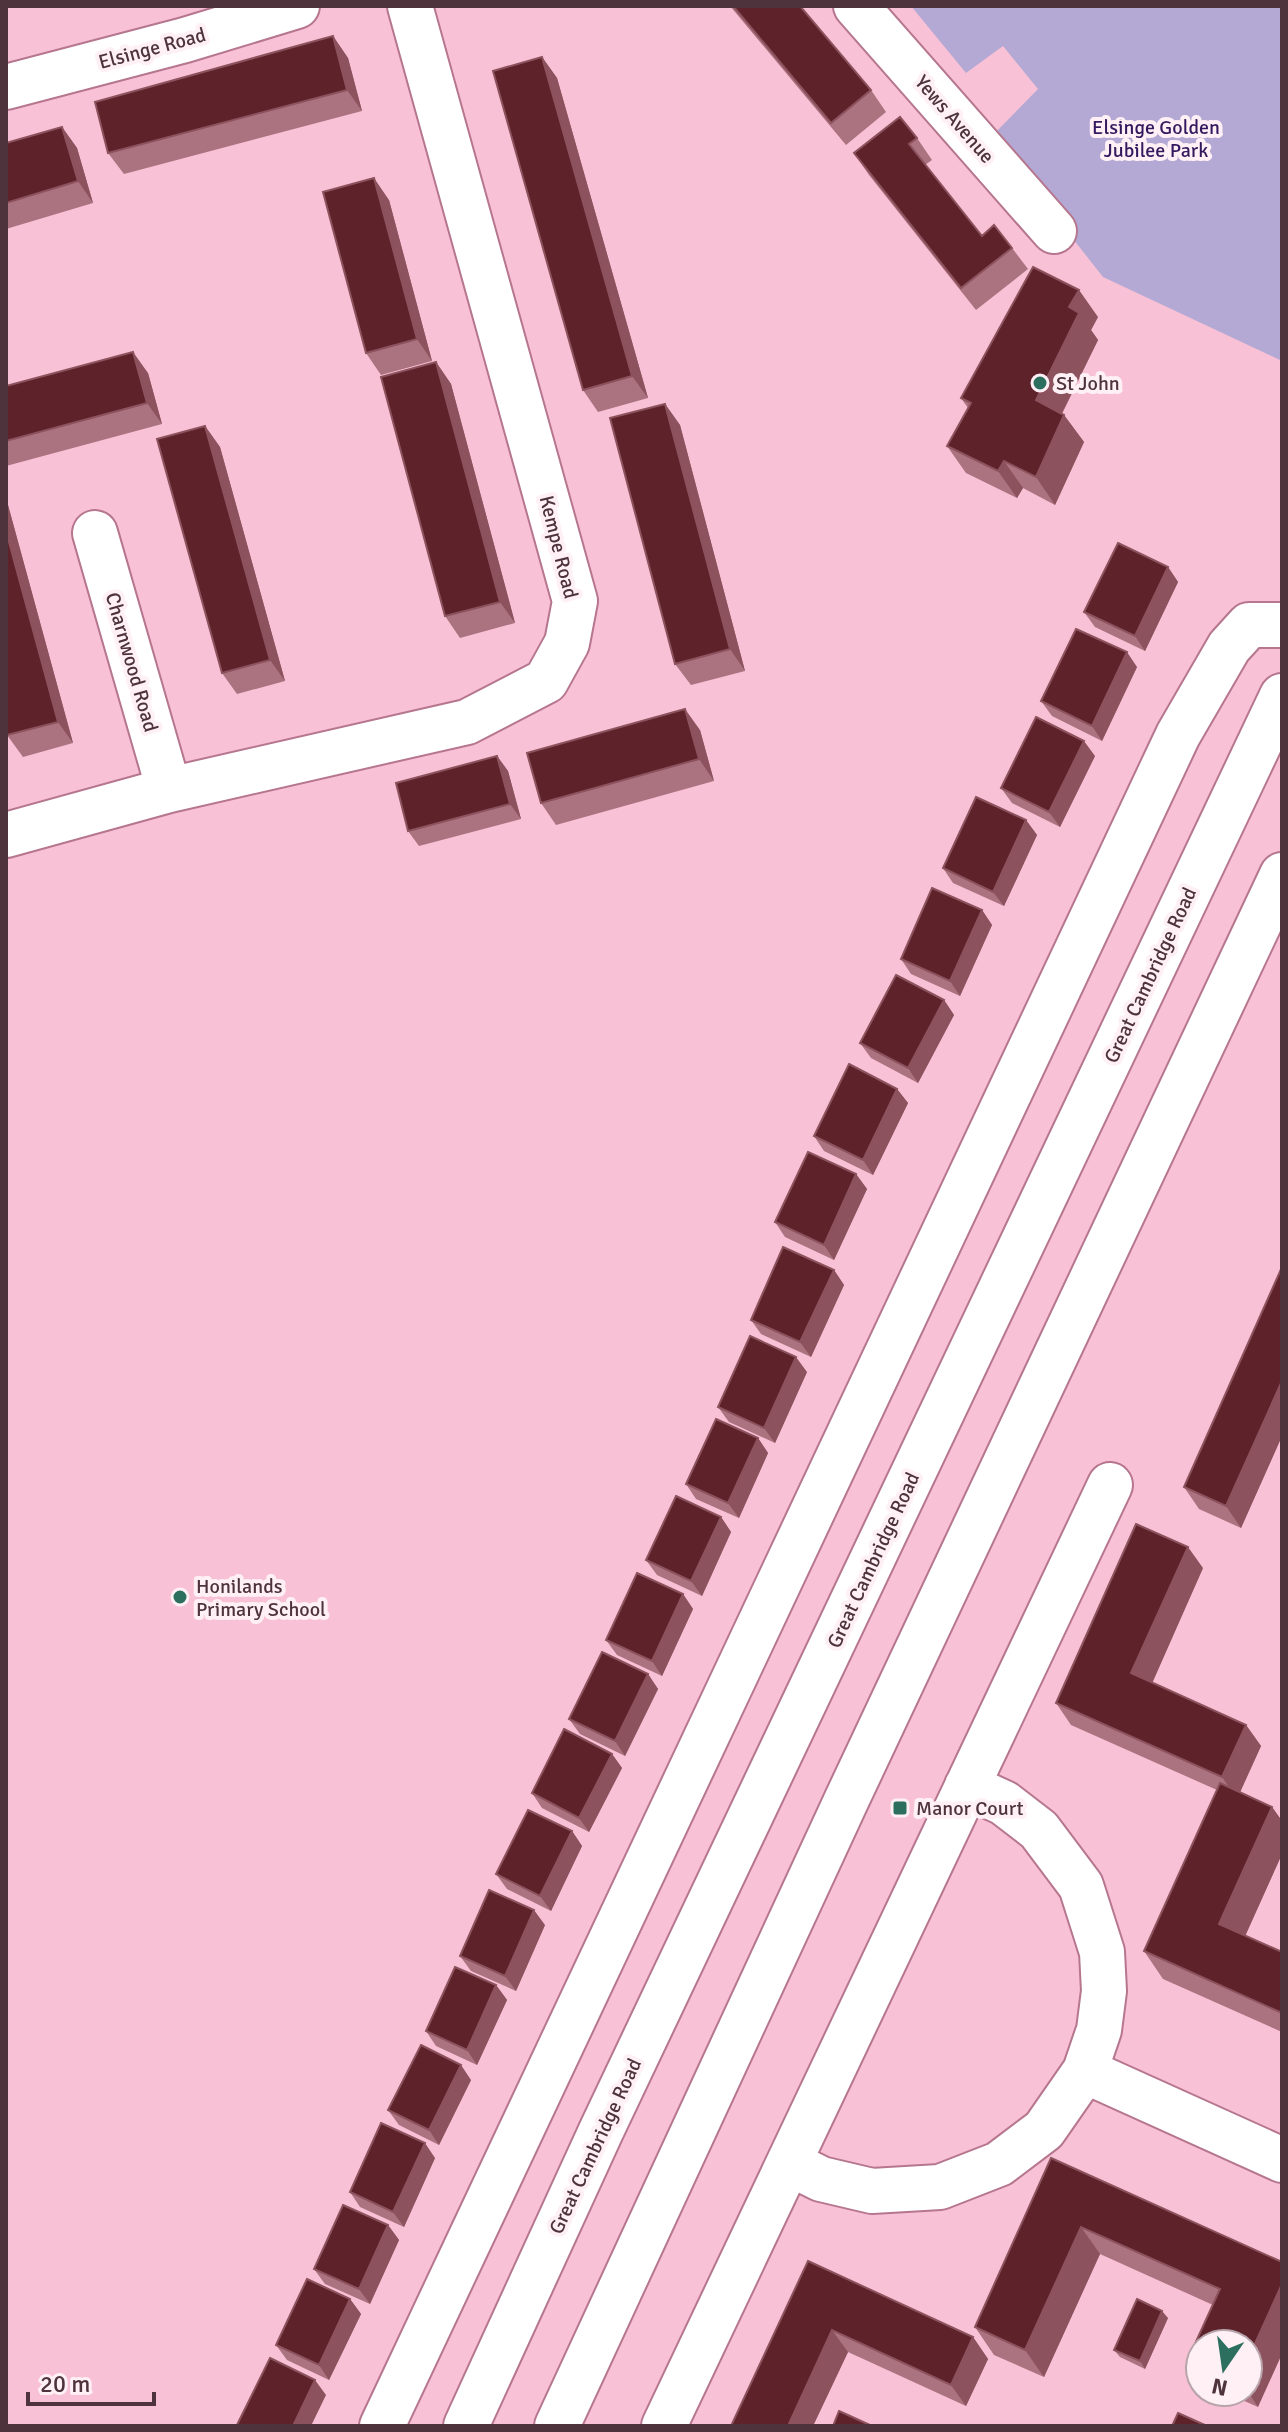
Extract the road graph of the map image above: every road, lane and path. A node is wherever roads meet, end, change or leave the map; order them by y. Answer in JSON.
{"nodes":[{"id":1,"x":297,"y":6,"type":"edge"},
{"id":2,"x":410,"y":6,"type":"edge"},
{"id":3,"x":856,"y":6,"type":"edge"},
{"id":4,"x":6,"y":87,"type":"edge"},
{"id":5,"x":1054,"y":231,"type":"dead end"},
{"id":6,"x":95,"y":533,"type":"dead end"},
{"id":7,"x":1282,"y":625,"type":"edge"},
{"id":8,"x":1282,"y":696,"type":"edge"},
{"id":9,"x":169,"y":790,"type":"junction"},
{"id":10,"x":6,"y":835,"type":"edge"},
{"id":11,"x":1282,"y":875,"type":"edge"},
{"id":12,"x":1110,"y":1485,"type":"dead end"},
{"id":13,"x":967,"y":1786,"type":"junction"},
{"id":14,"x":1085,"y":2071,"type":"junction"},
{"id":15,"x":1282,"y":2160,"type":"edge"},
{"id":16,"x":789,"y":2163,"type":"junction"},
{"id":17,"x":382,"y":2426,"type":"edge"},
{"id":18,"x":466,"y":2426,"type":"edge"},
{"id":19,"x":557,"y":2426,"type":"edge"},
{"id":20,"x":664,"y":2426,"type":"edge"}],
"edges":[{"from":1,"to":4,"type":"main road","name":"Elsinge Road"},
{"from":2,"to":9,"type":"main road","name":"Kempe Road"},
{"from":3,"to":5,"type":"main road","name":"Yews Avenue"},
{"from":6,"to":9,"type":"main road","name":"Charnwood Road"},
{"from":7,"to":17,"type":"main road"},
{"from":8,"to":18,"type":"main road","name":"Great Cambridge Road"},
{"from":9,"to":10,"type":"main road","name":"Kempe Road"},
{"from":11,"to":19,"type":"main road"},
{"from":12,"to":13,"type":"main road"},
{"from":13,"to":14,"type":"main road"},
{"from":13,"to":16,"type":"main road"},
{"from":14,"to":15,"type":"main road"},
{"from":14,"to":16,"type":"main road"},
{"from":16,"to":20,"type":"main road"}]}
